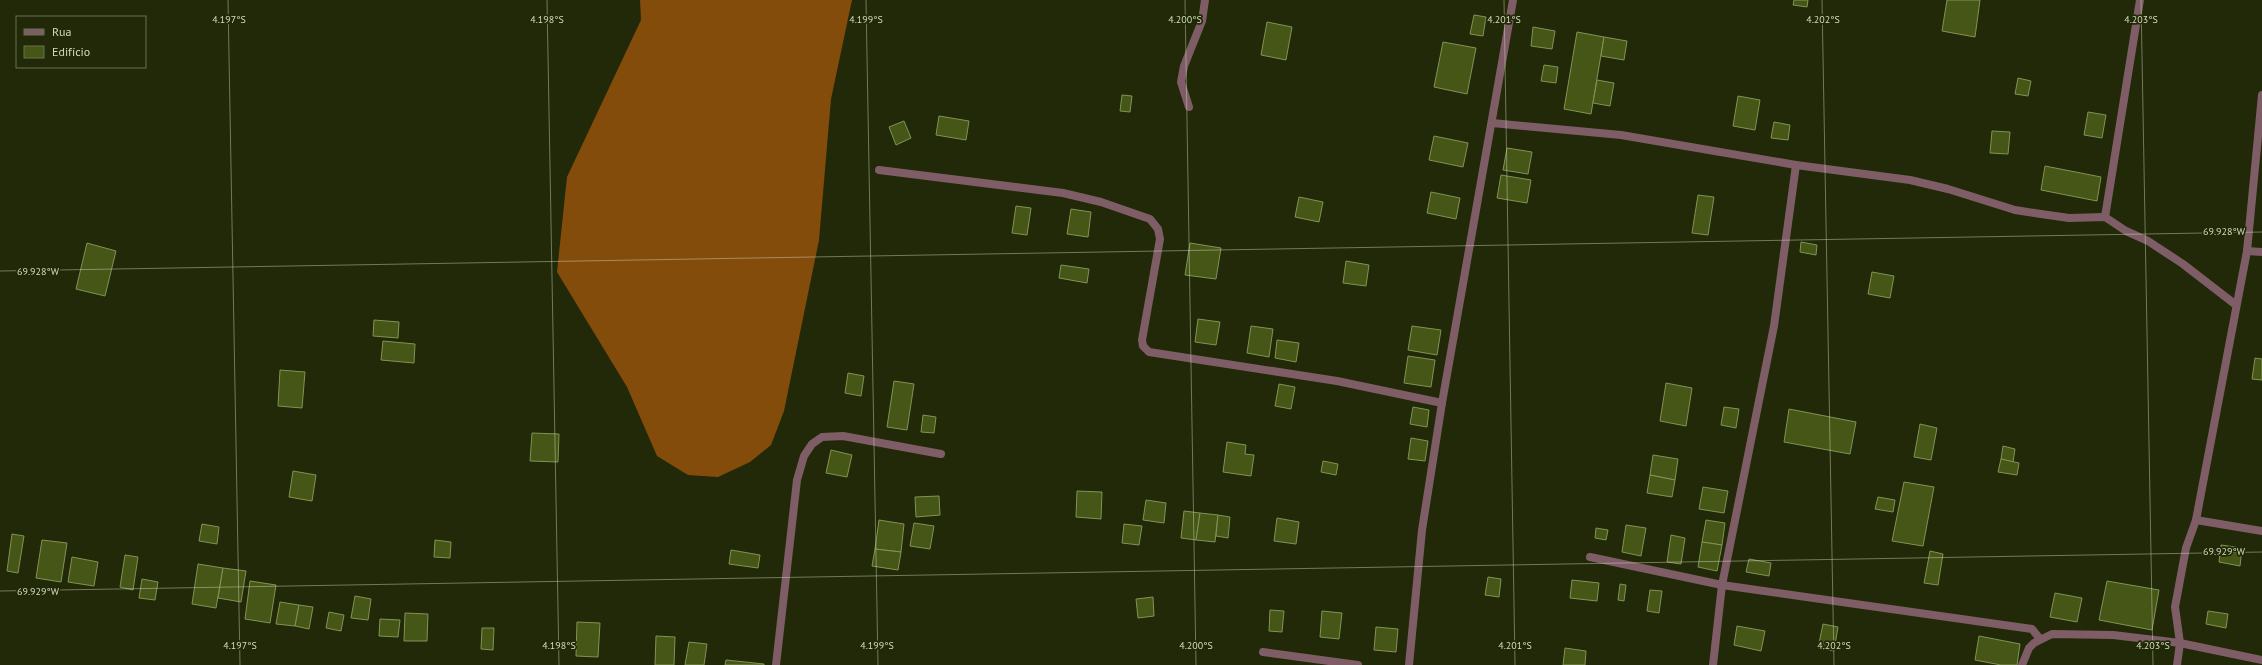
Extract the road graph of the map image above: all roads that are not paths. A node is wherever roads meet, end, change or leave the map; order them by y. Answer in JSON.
{"nodes":[{"id":1,"x":1205,"y":0,"type":"edge"},
{"id":2,"x":1513,"y":0,"type":"edge"},
{"id":3,"x":2140,"y":0,"type":"edge"},
{"id":4,"x":2262,"y":100,"type":"edge"},
{"id":5,"x":1189,"y":107,"type":"dead end"},
{"id":6,"x":1492,"y":123,"type":"junction"},
{"id":7,"x":1796,"y":165,"type":"junction"},
{"id":8,"x":878,"y":170,"type":"dead end"},
{"id":9,"x":2104,"y":217,"type":"junction"},
{"id":10,"x":2247,"y":251,"type":"junction"},
{"id":11,"x":2262,"y":252,"type":"edge"},
{"id":12,"x":2236,"y":305,"type":"junction"},
{"id":13,"x":1442,"y":403,"type":"junction"},
{"id":14,"x":941,"y":454,"type":"dead end"},
{"id":15,"x":2196,"y":520,"type":"junction"},
{"id":16,"x":2262,"y":531,"type":"edge"},
{"id":17,"x":1590,"y":557,"type":"dead end"},
{"id":18,"x":1722,"y":585,"type":"junction"},
{"id":19,"x":2040,"y":639,"type":"junction"},
{"id":20,"x":2180,"y":643,"type":"junction"},
{"id":21,"x":1262,"y":652,"type":"dead end"},
{"id":22,"x":2262,"y":660,"type":"edge"},
{"id":23,"x":776,"y":665,"type":"edge"},
{"id":24,"x":1358,"y":665,"type":"edge"},
{"id":25,"x":1409,"y":665,"type":"edge"},
{"id":26,"x":1713,"y":665,"type":"edge"},
{"id":27,"x":2022,"y":665,"type":"edge"},
{"id":28,"x":2177,"y":665,"type":"edge"}],
"edges":[{"from":1,"to":5,"type":"street"},
{"from":2,"to":6,"type":"street"},
{"from":3,"to":9,"type":"street"},
{"from":4,"to":10,"type":"street"},
{"from":6,"to":7,"type":"street"},
{"from":6,"to":13,"type":"street"},
{"from":7,"to":9,"type":"street"},
{"from":7,"to":18,"type":"street"},
{"from":8,"to":13,"type":"street"},
{"from":9,"to":12,"type":"street"},
{"from":10,"to":11,"type":"street"},
{"from":10,"to":12,"type":"street"},
{"from":12,"to":15,"type":"street"},
{"from":13,"to":25,"type":"street"},
{"from":14,"to":23,"type":"street"},
{"from":15,"to":16,"type":"street"},
{"from":15,"to":20,"type":"street"},
{"from":17,"to":18,"type":"street"},
{"from":18,"to":19,"type":"street"},
{"from":18,"to":26,"type":"street"},
{"from":19,"to":20,"type":"street"},
{"from":19,"to":27,"type":"street"},
{"from":20,"to":22,"type":"street"},
{"from":20,"to":28,"type":"street"},
{"from":21,"to":24,"type":"street"}]}
